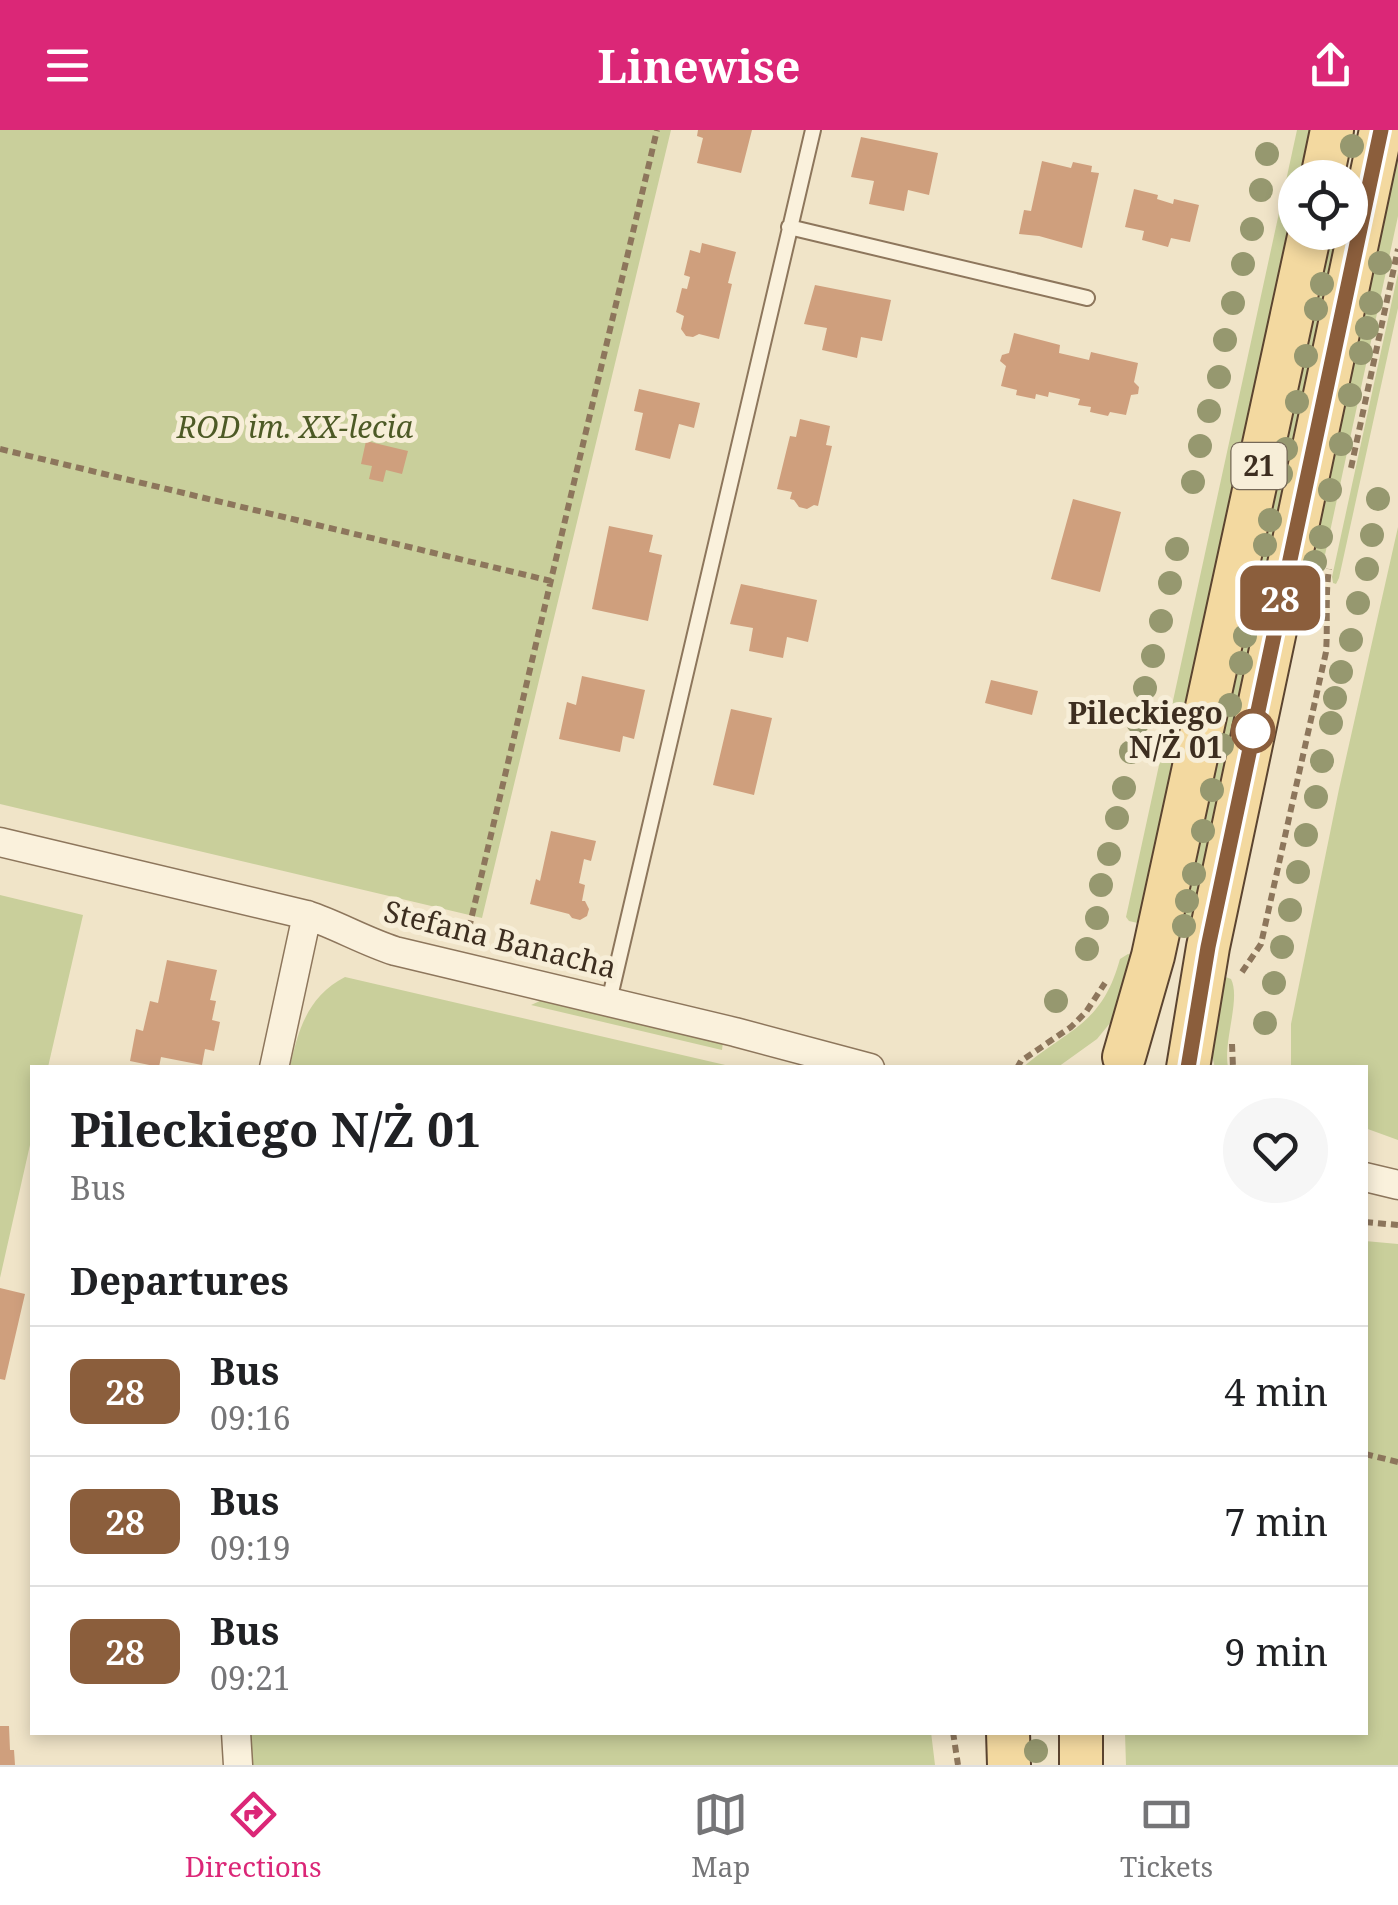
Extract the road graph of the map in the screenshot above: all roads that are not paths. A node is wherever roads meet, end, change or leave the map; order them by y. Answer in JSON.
{"nodes":[{"id":1,"x":813,"y":130,"type":"edge"},
{"id":2,"x":1332,"y":130,"type":"edge"},
{"id":3,"x":1382,"y":130,"type":"edge"},
{"id":4,"x":1326,"y":160,"type":"edge"},
{"id":5,"x":789,"y":227,"type":"junction"},
{"id":6,"x":1306,"y":250,"type":"edge"},
{"id":7,"x":1088,"y":298,"type":"dead end"},
{"id":8,"x":0,"y":842,"type":"edge"},
{"id":9,"x":307,"y":915,"type":"junction"},
{"id":10,"x":608,"y":1001,"type":"junction"},
{"id":11,"x":1110,"y":1062,"type":"edge"},
{"id":12,"x":275,"y":1065,"type":"edge"},
{"id":13,"x":859,"y":1065,"type":"edge"},
{"id":14,"x":1166,"y":1065,"type":"edge"},
{"id":15,"x":1188,"y":1065,"type":"edge"},
{"id":16,"x":1368,"y":1177,"type":"edge"},
{"id":17,"x":1398,"y":1185,"type":"edge"},
{"id":18,"x":1368,"y":1198,"type":"edge"},
{"id":19,"x":1398,"y":1201,"type":"edge"},
{"id":20,"x":236,"y":1735,"type":"edge"},
{"id":21,"x":1008,"y":1735,"type":"edge"},
{"id":22,"x":1081,"y":1735,"type":"edge"},
{"id":23,"x":238,"y":1765,"type":"edge"},
{"id":24,"x":1009,"y":1765,"type":"edge"},
{"id":25,"x":1082,"y":1765,"type":"edge"}],
"edges":[{"from":1,"to":5,"type":"lane"},
{"from":2,"to":4,"type":"main road"},
{"from":3,"to":15,"type":"main road","number":"21"},
{"from":5,"to":7,"type":"lane"},
{"from":5,"to":10,"type":"lane"},
{"from":6,"to":11,"type":"main road","number":"21"},
{"from":8,"to":9,"type":"street","name":"Stefana Banacha"},
{"from":9,"to":10,"type":"street","name":"Stefana Banacha"},
{"from":9,"to":12,"type":"street"},
{"from":10,"to":13,"type":"street","name":"Stefana Banacha"},
{"from":11,"to":14,"type":"main road"},
{"from":16,"to":17,"type":"street"},
{"from":18,"to":19,"type":"street"},
{"from":20,"to":23,"type":"street"},
{"from":21,"to":24,"type":"main road"},
{"from":22,"to":25,"type":"main road"}]}
